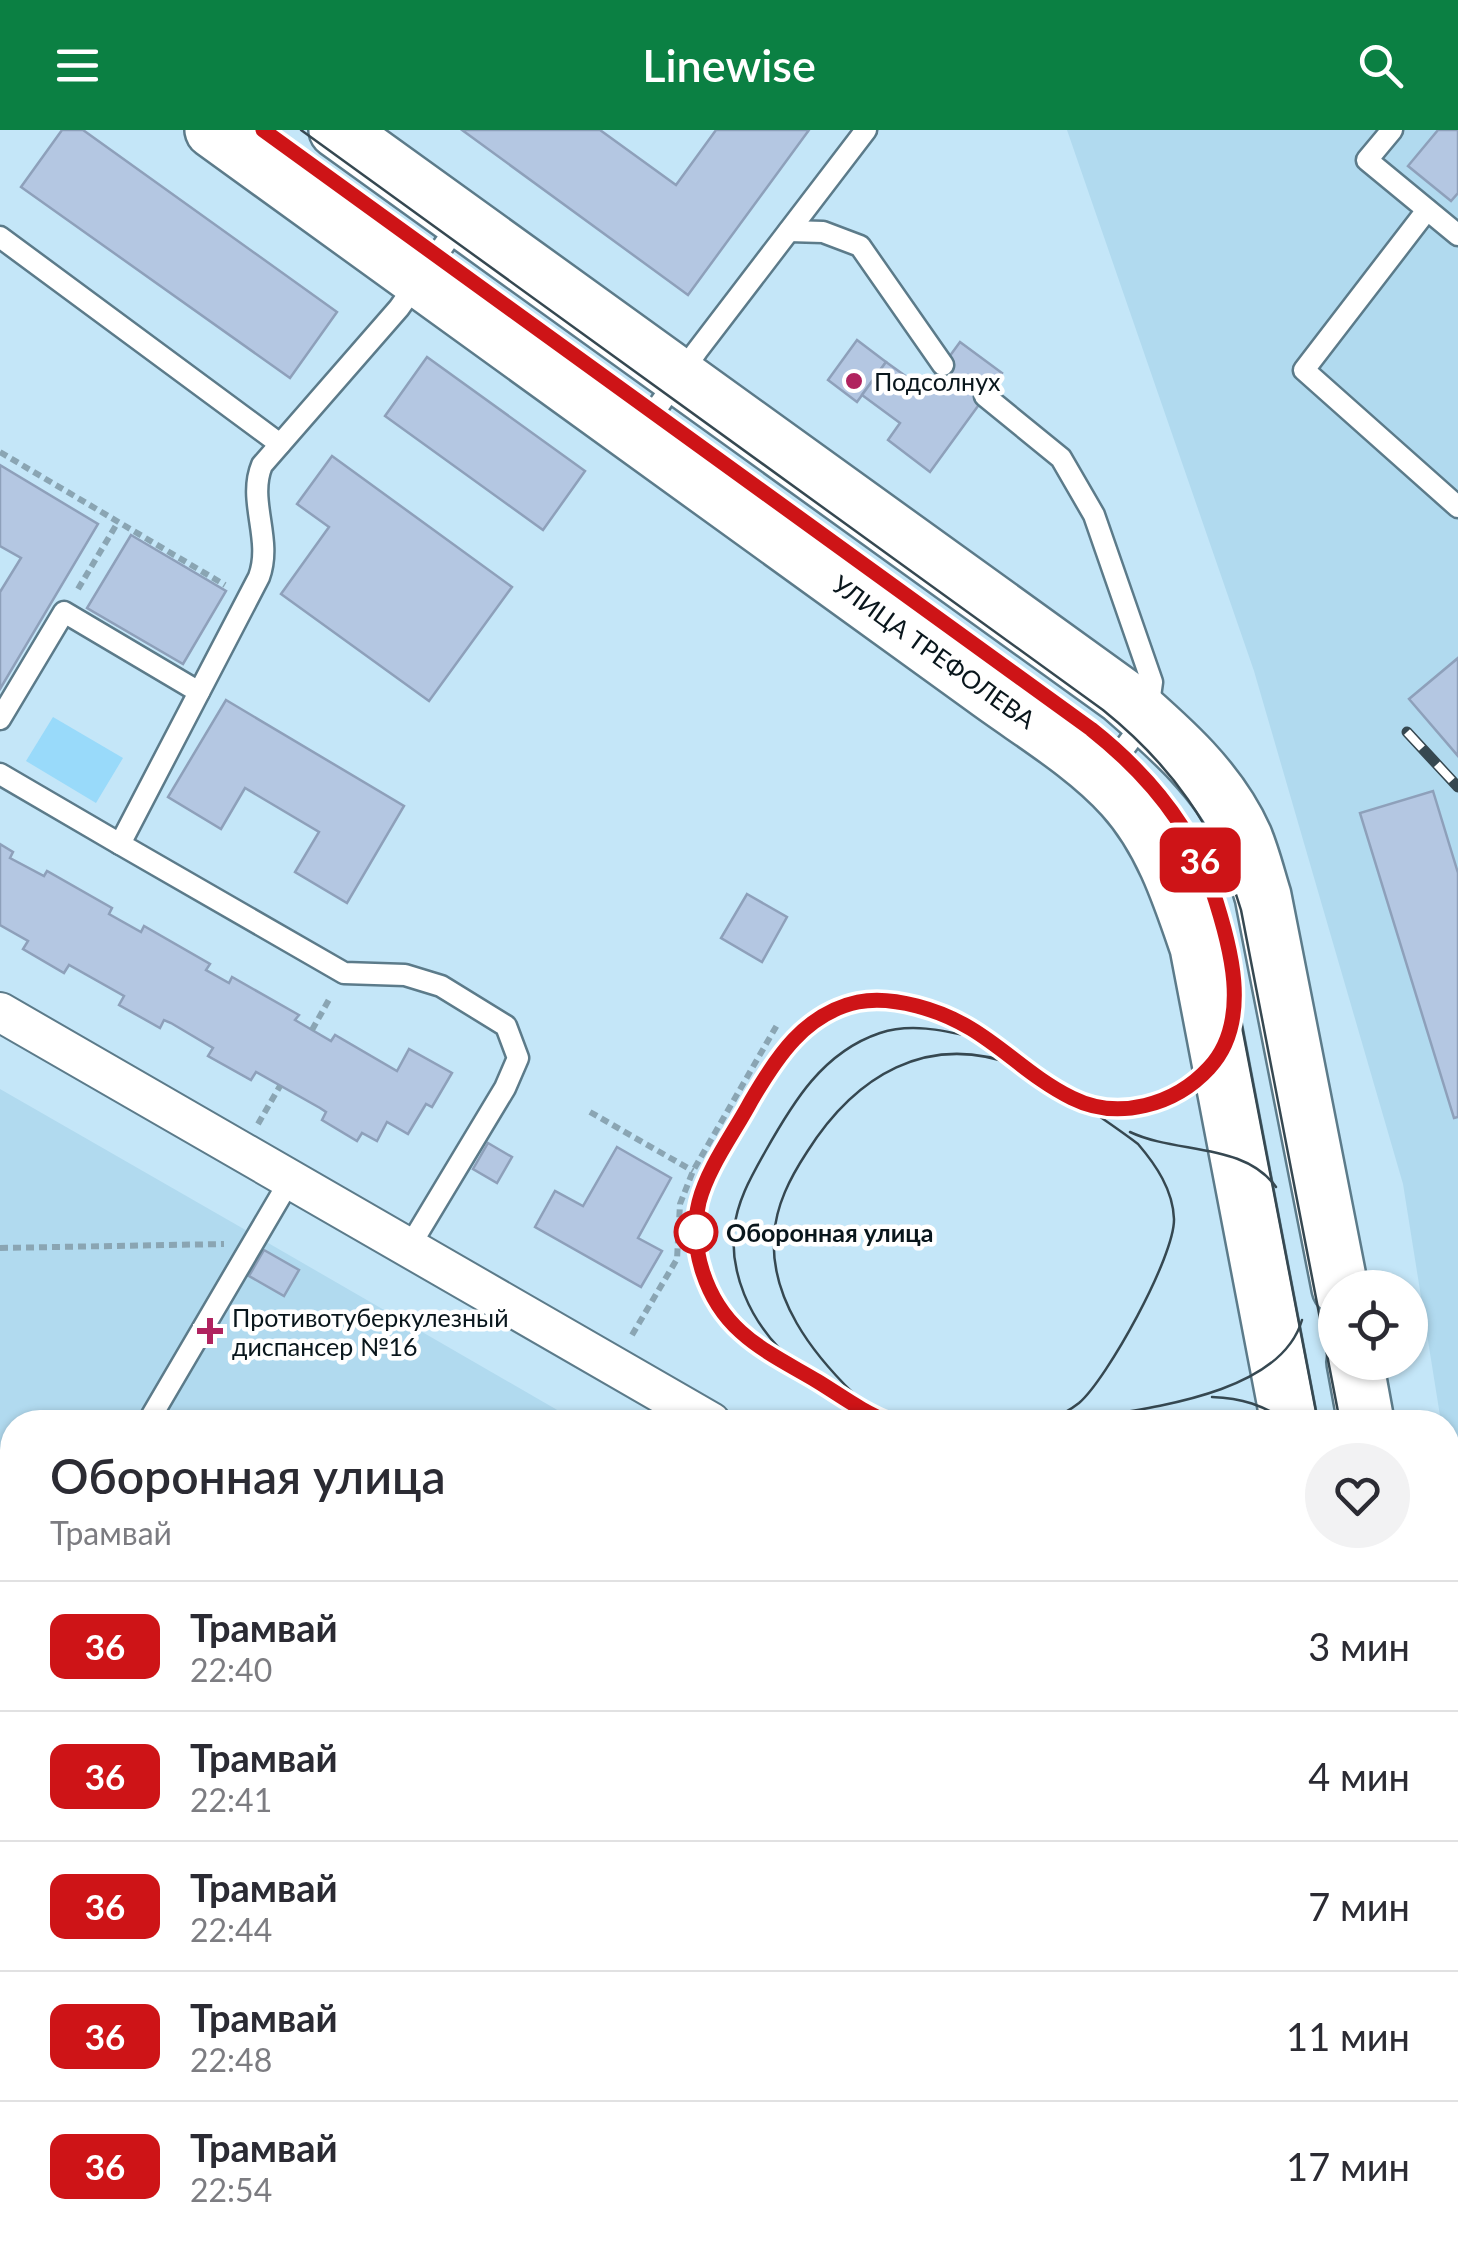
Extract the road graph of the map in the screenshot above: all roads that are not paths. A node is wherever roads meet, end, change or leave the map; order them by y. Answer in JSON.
{"nodes":[{"id":1,"x":213,"y":130,"type":"edge"},
{"id":2,"x":337,"y":130,"type":"edge"},
{"id":3,"x":866,"y":130,"type":"edge"},
{"id":4,"x":1392,"y":130,"type":"edge"},
{"id":5,"x":1427,"y":210,"type":"junction"},
{"id":6,"x":462,"y":220,"type":"junction"},
{"id":7,"x":790,"y":231,"type":"junction"},
{"id":8,"x":1458,"y":235,"type":"edge"},
{"id":9,"x":0,"y":237,"type":"edge"},
{"id":10,"x":421,"y":280,"type":"junction"},
{"id":11,"x":944,"y":365,"type":"dead end"},
{"id":12,"x":679,"y":376,"type":"junction"},
{"id":13,"x":985,"y":396,"type":"dead end"},
{"id":14,"x":636,"y":436,"type":"junction"},
{"id":15,"x":280,"y":444,"type":"junction"},
{"id":16,"x":1458,"y":507,"type":"edge"},
{"id":17,"x":199,"y":692,"type":"junction"},
{"id":18,"x":1147,"y":718,"type":"junction"},
{"id":19,"x":0,"y":719,"type":"edge"},
{"id":20,"x":0,"y":774,"type":"edge"},
{"id":21,"x":1102,"y":777,"type":"junction"},
{"id":22,"x":120,"y":844,"type":"junction"},
{"id":23,"x":0,"y":1012,"type":"edge"},
{"id":24,"x":290,"y":1180,"type":"junction"},
{"id":25,"x":408,"y":1248,"type":"junction"},
{"id":26,"x":1337,"y":1270,"type":"edge"},
{"id":27,"x":1358,"y":1380,"type":"edge"},
{"id":28,"x":155,"y":1410,"type":"edge"},
{"id":29,"x":690,"y":1410,"type":"edge"},
{"id":30,"x":1287,"y":1410,"type":"edge"},
{"id":31,"x":1364,"y":1410,"type":"edge"}],
"edges":[{"from":1,"to":10,"type":"street","name":"УЛИЦА ТРЕФОЛЕВА"},
{"from":2,"to":6,"type":"street"},
{"from":3,"to":7,"type":"lane"},
{"from":4,"to":5,"type":"lane"},
{"from":5,"to":8,"type":"lane"},
{"from":5,"to":16,"type":"lane"},
{"from":6,"to":10,"type":"lane"},
{"from":6,"to":12,"type":"street"},
{"from":7,"to":11,"type":"lane"},
{"from":7,"to":12,"type":"lane"},
{"from":9,"to":15,"type":"lane"},
{"from":10,"to":14,"type":"street","name":"УЛИЦА ТРЕФОЛЕВА"},
{"from":10,"to":15,"type":"lane"},
{"from":12,"to":14,"type":"lane"},
{"from":12,"to":18,"type":"street"},
{"from":13,"to":18,"type":"lane"},
{"from":14,"to":21,"type":"street","name":"УЛИЦА ТРЕФОЛЕВА"},
{"from":15,"to":17,"type":"lane"},
{"from":17,"to":19,"type":"lane"},
{"from":17,"to":22,"type":"lane"},
{"from":18,"to":21,"type":"lane"},
{"from":18,"to":26,"type":"street"},
{"from":20,"to":22,"type":"lane"},
{"from":21,"to":30,"type":"street","name":"УЛИЦА ТРЕФОЛЕВА"},
{"from":22,"to":25,"type":"lane"},
{"from":23,"to":24,"type":"street"},
{"from":24,"to":25,"type":"street"},
{"from":24,"to":28,"type":"lane"},
{"from":25,"to":29,"type":"street"},
{"from":27,"to":31,"type":"street"}]}
